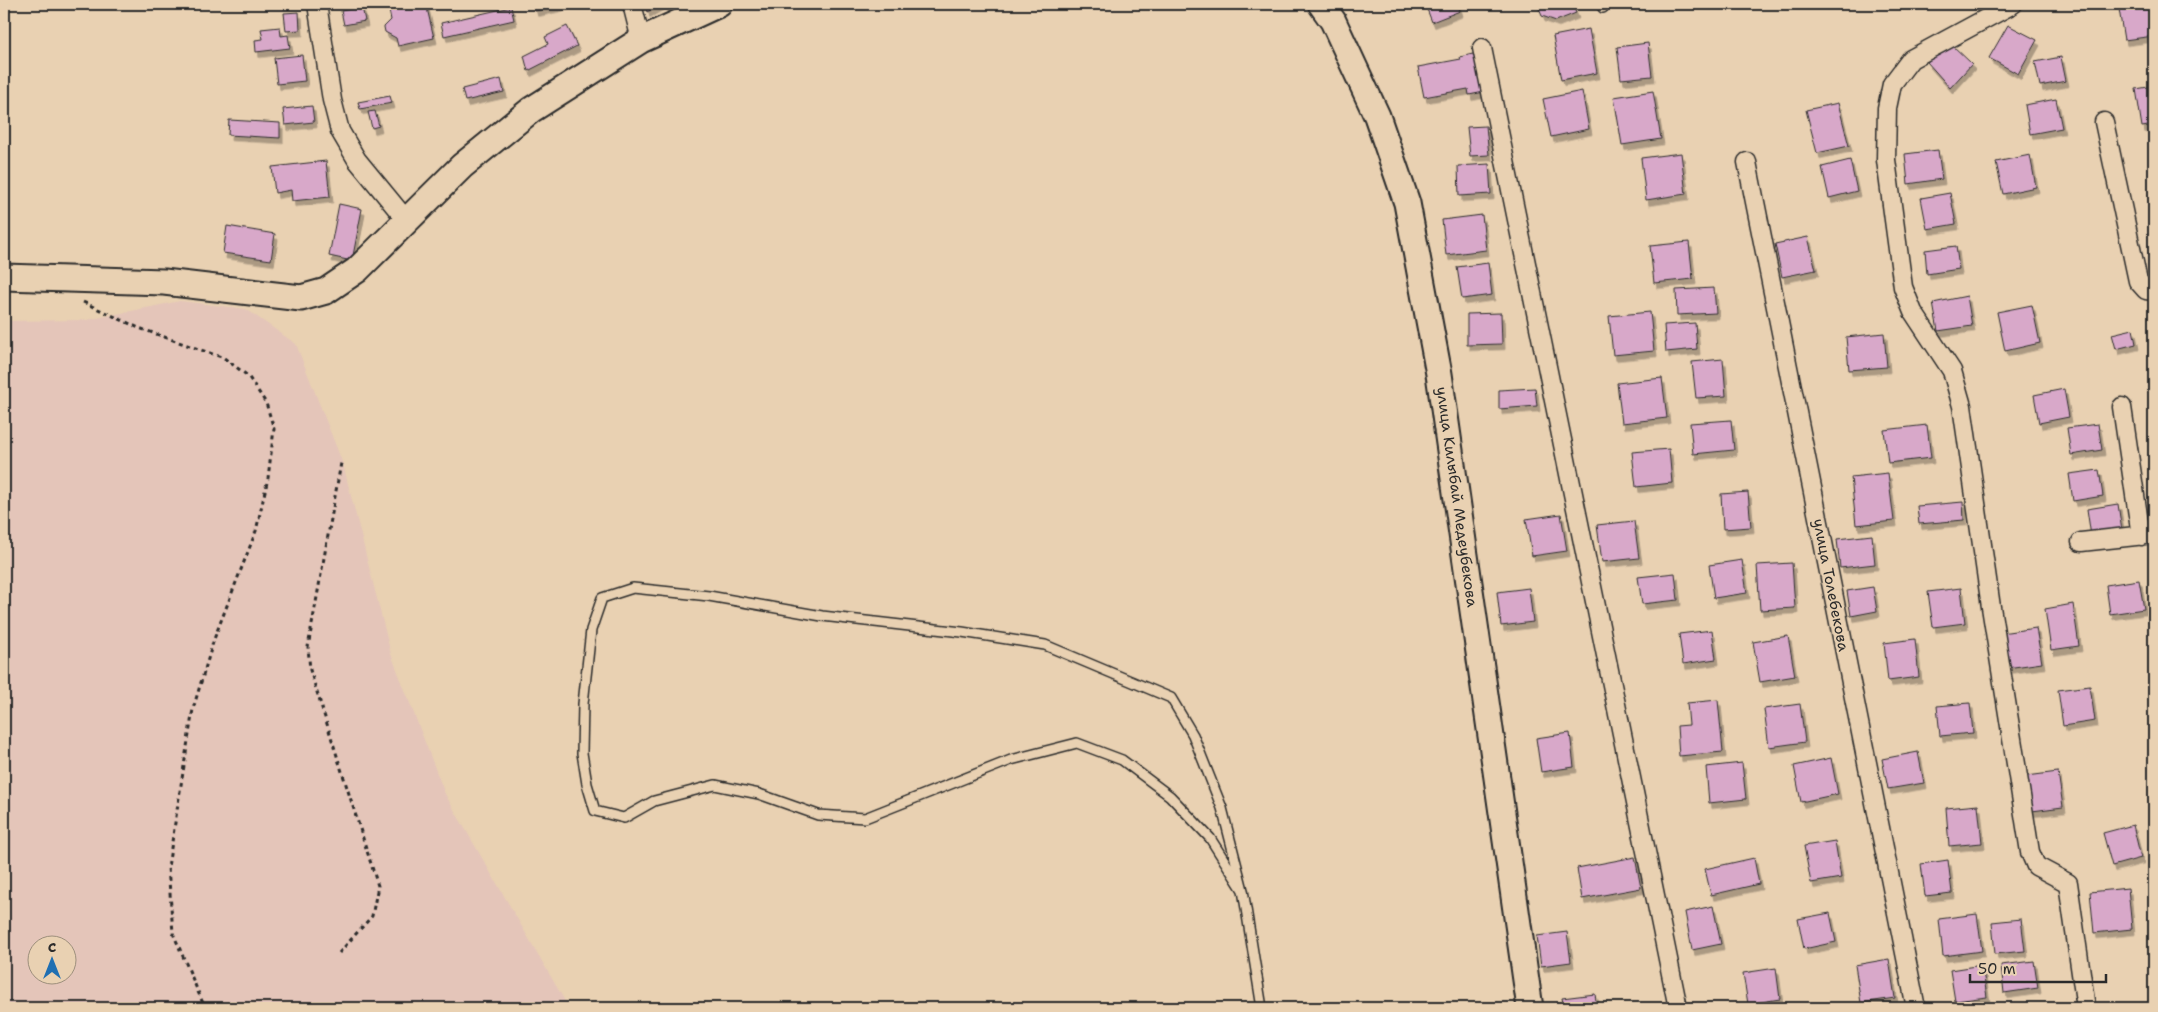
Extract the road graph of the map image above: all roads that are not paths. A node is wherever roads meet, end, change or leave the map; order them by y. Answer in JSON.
{"nodes":[{"id":1,"x":317,"y":4,"type":"edge"},
{"id":2,"x":632,"y":4,"type":"edge"},
{"id":3,"x":719,"y":4,"type":"edge"},
{"id":4,"x":1322,"y":4,"type":"edge"},
{"id":5,"x":2013,"y":4,"type":"edge"},
{"id":6,"x":641,"y":40,"type":"junction"},
{"id":7,"x":1482,"y":48,"type":"dead end"},
{"id":8,"x":2104,"y":122,"type":"dead end"},
{"id":9,"x":1747,"y":162,"type":"dead end"},
{"id":10,"x":407,"y":221,"type":"junction"},
{"id":11,"x":4,"y":277,"type":"edge"},
{"id":12,"x":2154,"y":291,"type":"edge"},
{"id":13,"x":2122,"y":407,"type":"dead end"},
{"id":14,"x":2148,"y":535,"type":"edge"},
{"id":15,"x":2081,"y":542,"type":"dead end"},
{"id":16,"x":1243,"y":890,"type":"junction"},
{"id":17,"x":1262,"y":1008,"type":"edge"},
{"id":18,"x":1530,"y":1008,"type":"edge"},
{"id":19,"x":1678,"y":1008,"type":"edge"},
{"id":20,"x":1916,"y":1008,"type":"edge"},
{"id":21,"x":2086,"y":1008,"type":"edge"}],
"edges":[{"from":1,"to":10,"type":"street"},
{"from":2,"to":6,"type":"street"},
{"from":3,"to":6,"type":"main road"},
{"from":4,"to":18,"type":"main road","name":"улица Килыбай Медеубекова"},
{"from":5,"to":21,"type":"street"},
{"from":6,"to":10,"type":"main road"},
{"from":7,"to":19,"type":"street"},
{"from":8,"to":12,"type":"street"},
{"from":9,"to":20,"type":"street","name":"улица Толебекова"},
{"from":10,"to":11,"type":"main road"},
{"from":13,"to":14,"type":"street"},
{"from":14,"to":15,"type":"street"},
{"from":16,"to":16,"type":"lane"},
{"from":16,"to":17,"type":"lane"}]}
